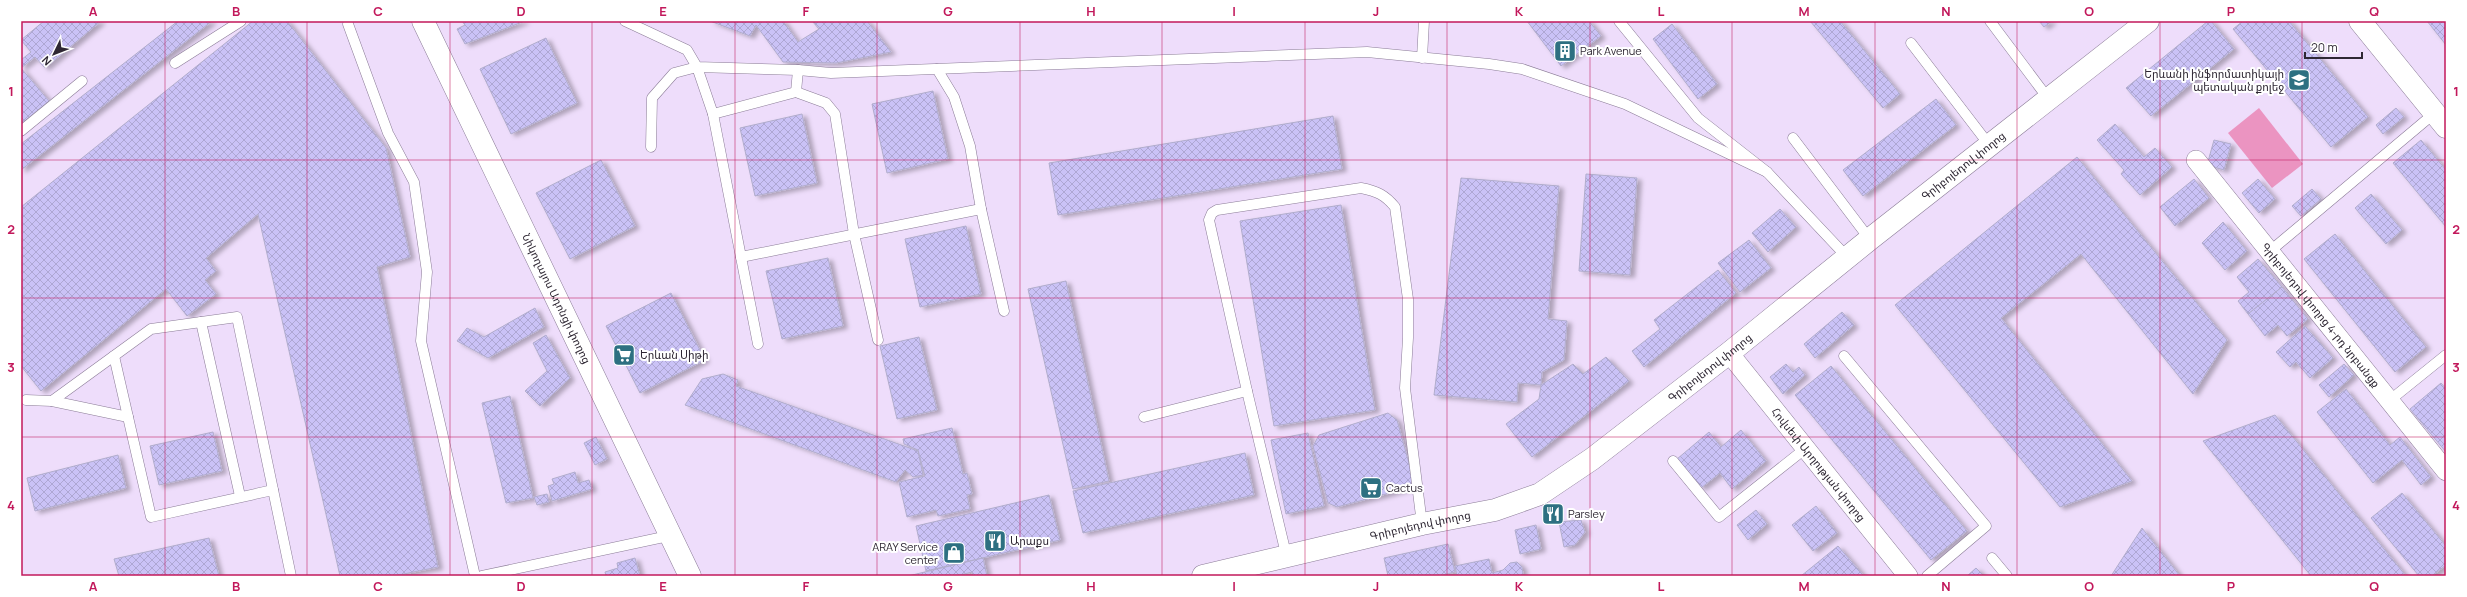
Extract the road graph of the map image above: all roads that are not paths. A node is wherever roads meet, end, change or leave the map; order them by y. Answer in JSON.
{"nodes":[{"id":1,"x":241,"y":21,"type":"edge"},
{"id":2,"x":423,"y":21,"type":"edge"},
{"id":3,"x":434,"y":21,"type":"edge"},
{"id":4,"x":625,"y":21,"type":"edge"},
{"id":5,"x":1424,"y":21,"type":"edge"},
{"id":6,"x":1618,"y":21,"type":"edge"},
{"id":7,"x":1990,"y":21,"type":"edge"},
{"id":8,"x":2148,"y":21,"type":"edge"},
{"id":9,"x":2164,"y":21,"type":"edge"},
{"id":10,"x":2360,"y":21,"type":"edge"},
{"id":11,"x":2369,"y":21,"type":"edge"},
{"id":12,"x":348,"y":24,"type":"dead end"},
{"id":13,"x":1910,"y":43,"type":"dead end"},
{"id":14,"x":1422,"y":58,"type":"junction"},
{"id":15,"x":175,"y":63,"type":"dead end"},
{"id":16,"x":697,"y":66,"type":"junction"},
{"id":17,"x":936,"y":69,"type":"junction"},
{"id":18,"x":798,"y":70,"type":"junction"},
{"id":19,"x":82,"y":81,"type":"dead end"},
{"id":20,"x":796,"y":92,"type":"junction"},
{"id":21,"x":2052,"y":103,"type":"junction"},
{"id":22,"x":713,"y":114,"type":"junction"},
{"id":23,"x":2442,"y":116,"type":"edge"},
{"id":24,"x":21,"y":131,"type":"edge"},
{"id":25,"x":1793,"y":138,"type":"dead end"},
{"id":26,"x":652,"y":147,"type":"dead end"},
{"id":27,"x":1993,"y":149,"type":"junction"},
{"id":28,"x":2196,"y":160,"type":"dead end"},
{"id":29,"x":1767,"y":172,"type":"junction"},
{"id":30,"x":981,"y":209,"type":"junction"},
{"id":31,"x":854,"y":234,"type":"junction"},
{"id":32,"x":1873,"y":243,"type":"junction"},
{"id":33,"x":2269,"y":252,"type":"junction"},
{"id":34,"x":741,"y":257,"type":"junction"},
{"id":35,"x":1847,"y":257,"type":"junction"},
{"id":36,"x":1004,"y":311,"type":"dead end"},
{"id":37,"x":201,"y":322,"type":"junction"},
{"id":38,"x":878,"y":340,"type":"dead end"},
{"id":39,"x":758,"y":344,"type":"dead end"},
{"id":40,"x":2446,"y":355,"type":"edge"},
{"id":41,"x":114,"y":356,"type":"junction"},
{"id":42,"x":1844,"y":356,"type":"dead end"},
{"id":43,"x":1732,"y":357,"type":"junction"},
{"id":44,"x":1247,"y":392,"type":"junction"},
{"id":45,"x":26,"y":400,"type":"dead end"},
{"id":46,"x":52,"y":401,"type":"junction"},
{"id":47,"x":2389,"y":402,"type":"junction"},
{"id":48,"x":128,"y":417,"type":"junction"},
{"id":49,"x":1144,"y":417,"type":"dead end"},
{"id":50,"x":623,"y":422,"type":"junction"},
{"id":51,"x":1806,"y":448,"type":"junction"},
{"id":52,"x":1673,"y":461,"type":"dead end"},
{"id":53,"x":2446,"y":471,"type":"edge"},
{"id":54,"x":273,"y":490,"type":"junction"},
{"id":55,"x":240,"y":496,"type":"junction"},
{"id":56,"x":1422,"y":524,"type":"junction"},
{"id":57,"x":676,"y":534,"type":"junction"},
{"id":58,"x":1287,"y":558,"type":"junction"},
{"id":59,"x":1992,"y":558,"type":"dead end"},
{"id":60,"x":291,"y":576,"type":"edge"},
{"id":61,"x":475,"y":576,"type":"edge"},
{"id":62,"x":482,"y":576,"type":"edge"},
{"id":63,"x":690,"y":576,"type":"edge"},
{"id":64,"x":700,"y":576,"type":"edge"},
{"id":65,"x":1203,"y":576,"type":"edge"},
{"id":66,"x":1246,"y":576,"type":"edge"},
{"id":67,"x":1908,"y":576,"type":"edge"},
{"id":68,"x":1927,"y":576,"type":"edge"},
{"id":69,"x":2008,"y":576,"type":"edge"}],
"edges":[{"from":1,"to":15,"type":"lane"},
{"from":2,"to":50,"type":"street","name":"Նիկողայոս Ադոնցի փողոց"},
{"from":3,"to":50,"type":"street","name":"Նիկողայոս Ադոնցի փողոց"},
{"from":4,"to":16,"type":"lane"},
{"from":5,"to":14,"type":"lane"},
{"from":6,"to":29,"type":"lane"},
{"from":7,"to":21,"type":"lane"},
{"from":8,"to":21,"type":"street","name":"Գրիբոյեդով փողոց"},
{"from":9,"to":21,"type":"street","name":"Գրիբոյեդով փողոց"},
{"from":10,"to":23,"type":"street"},
{"from":11,"to":23,"type":"street"},
{"from":12,"to":61,"type":"lane"},
{"from":13,"to":27,"type":"lane"},
{"from":14,"to":17,"type":"lane"},
{"from":14,"to":29,"type":"lane"},
{"from":16,"to":18,"type":"lane"},
{"from":16,"to":22,"type":"lane"},
{"from":16,"to":26,"type":"lane"},
{"from":17,"to":18,"type":"lane"},
{"from":17,"to":30,"type":"lane"},
{"from":18,"to":20,"type":"lane"},
{"from":19,"to":24,"type":"lane"},
{"from":20,"to":22,"type":"lane"},
{"from":20,"to":31,"type":"lane"},
{"from":21,"to":27,"type":"street","name":"Գրիբոյեդով փողոց"},
{"from":22,"to":34,"type":"lane"},
{"from":23,"to":33,"type":"lane"},
{"from":25,"to":32,"type":"lane"},
{"from":27,"to":32,"type":"street","name":"Գրիբոյեդով փողոց"},
{"from":28,"to":33,"type":"street","name":"Գրիբոյեդով փողոց 4-րդ նրբանցք"},
{"from":29,"to":35,"type":"lane"},
{"from":30,"to":31,"type":"lane"},
{"from":30,"to":36,"type":"lane"},
{"from":31,"to":34,"type":"lane"},
{"from":31,"to":38,"type":"lane"},
{"from":32,"to":35,"type":"street","name":"Գրիբոյեդով փողոց"},
{"from":32,"to":43,"type":"street","name":"Գրիբոյեդով փողոց"},
{"from":33,"to":47,"type":"street","name":"Գրիբոյեդով փողոց 4-րդ նրբանցք"},
{"from":34,"to":39,"type":"lane"},
{"from":35,"to":43,"type":"street","name":"Գրիբոյեդով փողոց"},
{"from":37,"to":41,"type":"lane"},
{"from":37,"to":54,"type":"lane"},
{"from":37,"to":55,"type":"lane"},
{"from":40,"to":47,"type":"lane"},
{"from":41,"to":46,"type":"lane"},
{"from":41,"to":48,"type":"lane"},
{"from":42,"to":68,"type":"lane"},
{"from":43,"to":51,"type":"street","name":"Հովսեփ Արղության փողոց"},
{"from":43,"to":56,"type":"street","name":"Գրիբոյեդով փողոց"},
{"from":43,"to":66,"type":"street","name":"Գրիբոյեդով փողոց"},
{"from":44,"to":49,"type":"lane"},
{"from":44,"to":56,"type":"lane"},
{"from":44,"to":58,"type":"lane"},
{"from":45,"to":46,"type":"lane"},
{"from":46,"to":48,"type":"lane"},
{"from":47,"to":53,"type":"street","name":"Գրիբոյեդով փողոց 4-րդ նրբանցք"},
{"from":48,"to":55,"type":"lane"},
{"from":50,"to":57,"type":"street","name":"Նիկողայոս Ադոնցի փողոց"},
{"from":51,"to":52,"type":"lane"},
{"from":51,"to":67,"type":"street","name":"Հովսեփ Արղության փողոց"},
{"from":54,"to":55,"type":"lane"},
{"from":54,"to":60,"type":"lane"},
{"from":56,"to":58,"type":"street","name":"Գրիբոյեդով փողոց"},
{"from":57,"to":62,"type":"lane"},
{"from":57,"to":63,"type":"street","name":"Նիկողայոս Ադոնցի փողոց"},
{"from":57,"to":64,"type":"street","name":"Նիկողայոս Ադոնցի փողոց"},
{"from":58,"to":65,"type":"street","name":"Գրիբոյեդով փողոց"},
{"from":59,"to":69,"type":"lane"}]}
